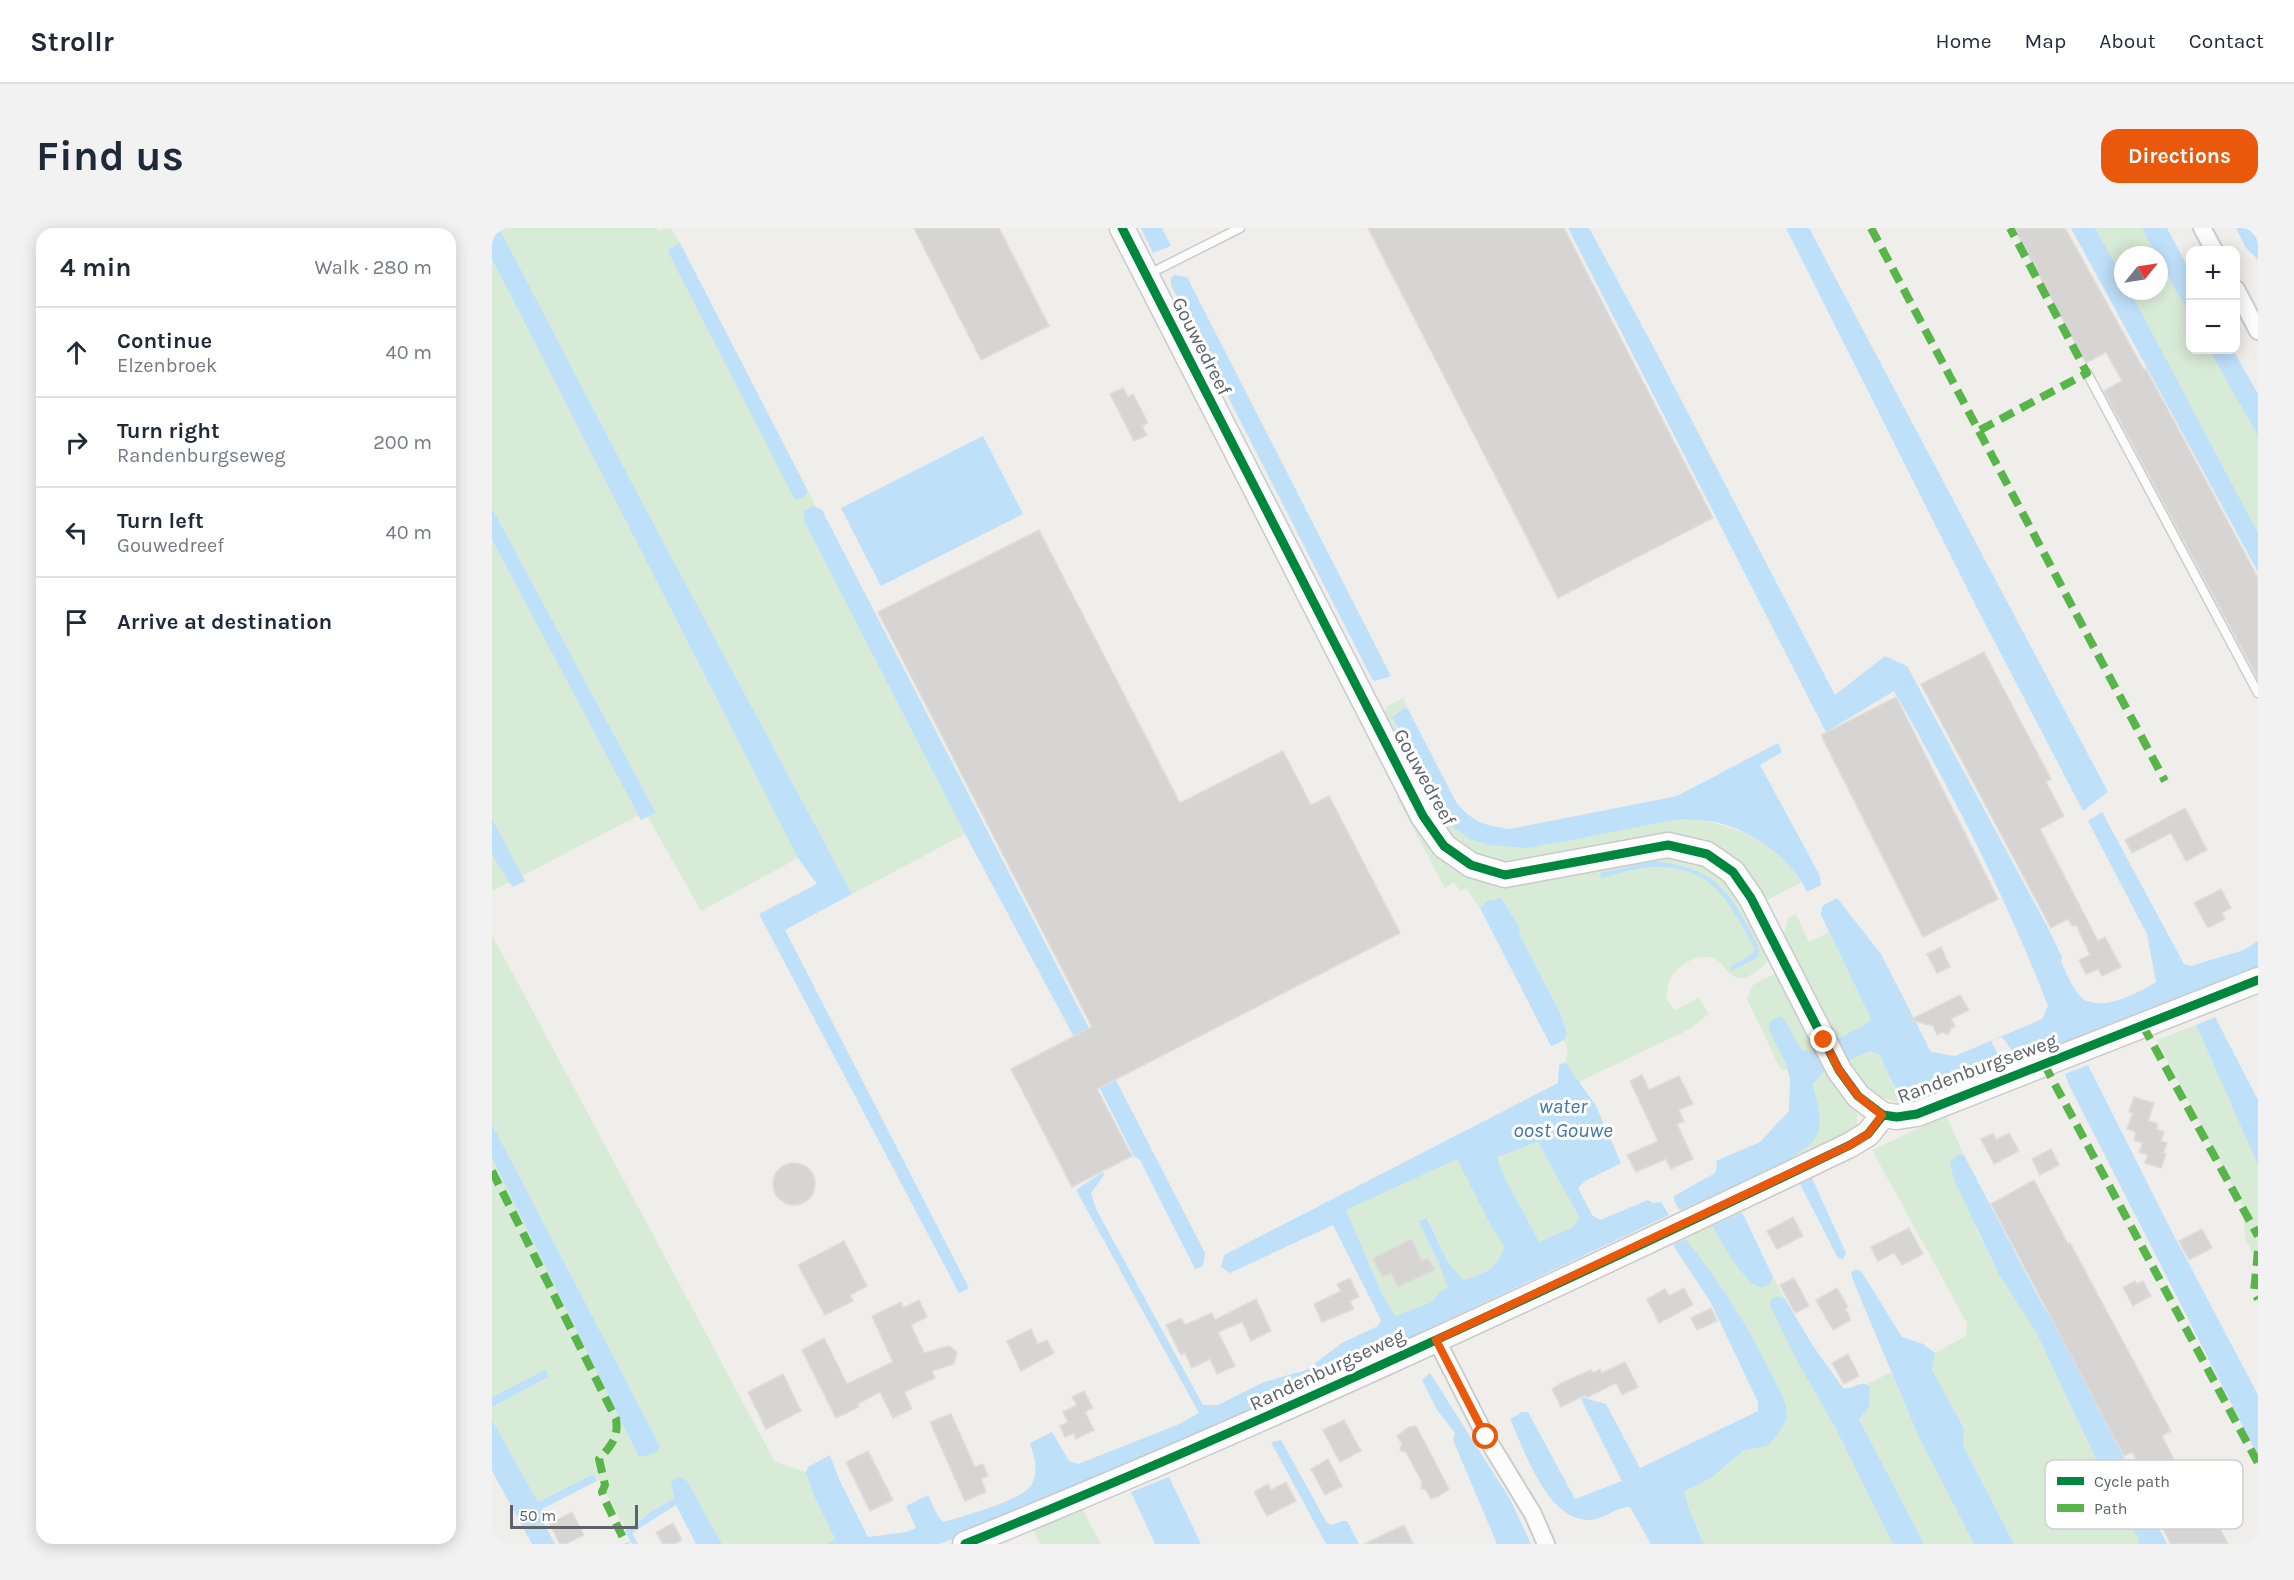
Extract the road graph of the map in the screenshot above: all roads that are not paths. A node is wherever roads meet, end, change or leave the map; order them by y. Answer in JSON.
{"nodes":[{"id":1,"x":1122,"y":228,"type":"edge"},
{"id":2,"x":1240,"y":228,"type":"edge"},
{"id":3,"x":2202,"y":228,"type":"edge"},
{"id":4,"x":2212,"y":246,"type":"edge"},
{"id":5,"x":1146,"y":275,"type":"junction"},
{"id":6,"x":2240,"y":299,"type":"edge"},
{"id":7,"x":2258,"y":331,"type":"edge"},
{"id":8,"x":2087,"y":373,"type":"dead end"},
{"id":9,"x":2258,"y":693,"type":"edge"},
{"id":10,"x":2258,"y":980,"type":"edge"},
{"id":11,"x":1882,"y":1115,"type":"junction"},
{"id":12,"x":1436,"y":1340,"type":"junction"},
{"id":13,"x":965,"y":1544,"type":"edge"},
{"id":14,"x":1546,"y":1544,"type":"edge"}],
"edges":[{"from":1,"to":5,"type":"street","name":"Gouwedreef"},
{"from":2,"to":5,"type":"lane"},
{"from":3,"to":4,"type":"street"},
{"from":5,"to":11,"type":"street","name":"Gouwedreef"},
{"from":6,"to":7,"type":"street"},
{"from":8,"to":9,"type":"lane"},
{"from":10,"to":11,"type":"street","name":"Randenburgseweg"},
{"from":11,"to":12,"type":"street","name":"Randenburgseweg"},
{"from":12,"to":13,"type":"street","name":"Randenburgseweg"},
{"from":12,"to":14,"type":"street"}]}
